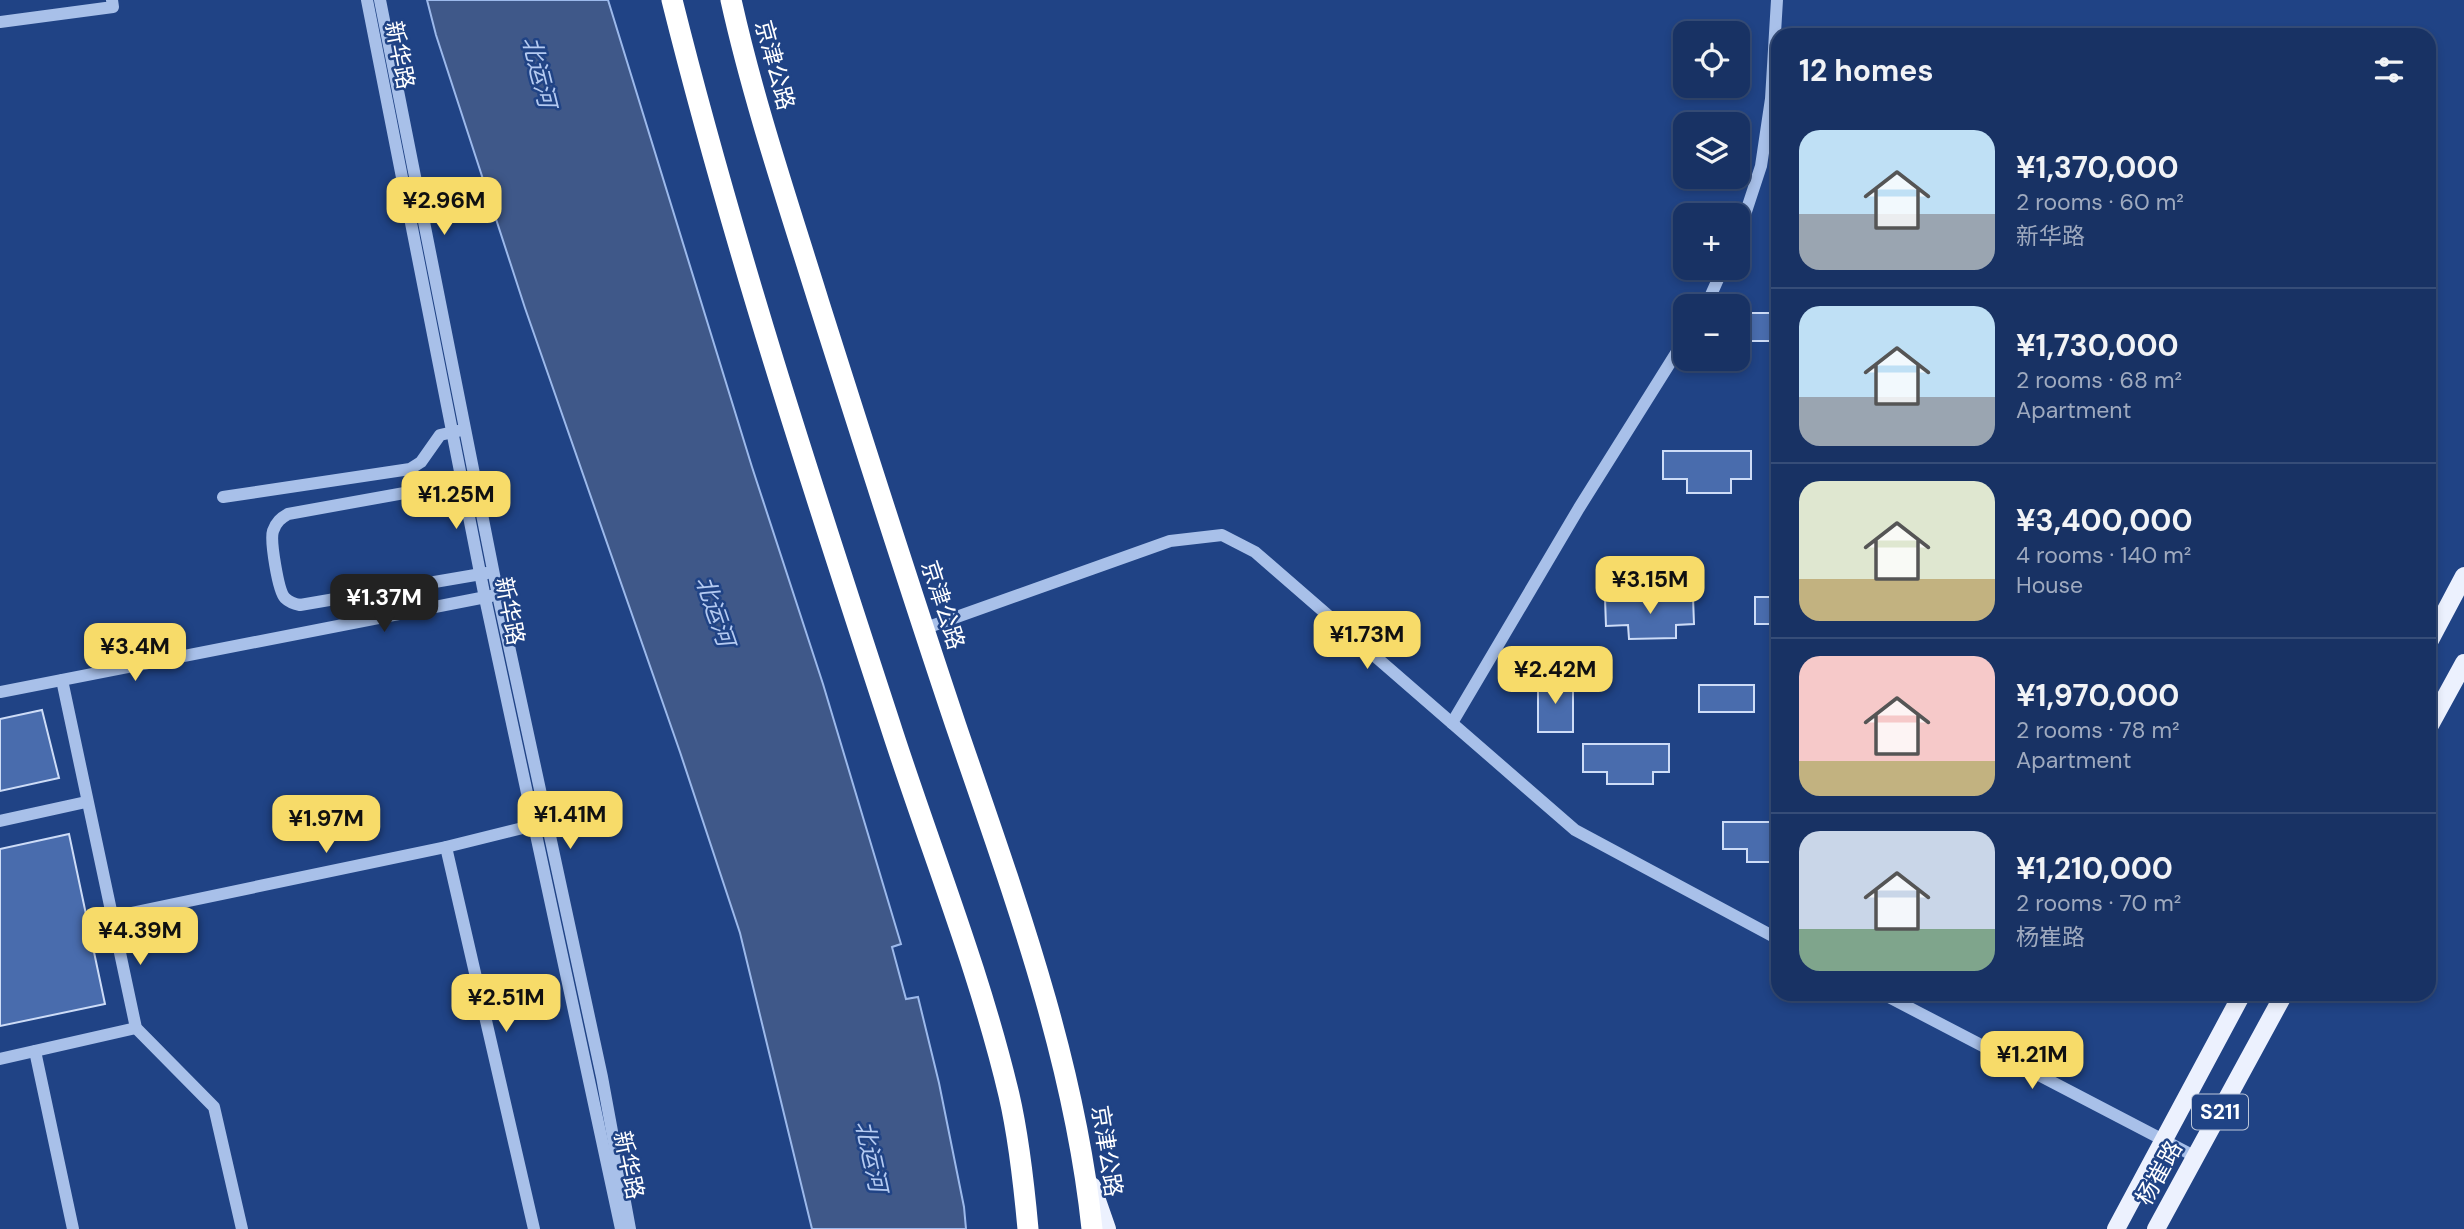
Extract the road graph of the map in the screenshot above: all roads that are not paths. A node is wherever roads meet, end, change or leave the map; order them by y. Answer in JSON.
{"nodes":[{"id":1,"x":112,"y":0,"type":"edge"},
{"id":2,"x":368,"y":0,"type":"edge"},
{"id":3,"x":380,"y":0,"type":"edge"},
{"id":4,"x":672,"y":0,"type":"edge"},
{"id":5,"x":731,"y":0,"type":"edge"},
{"id":6,"x":1777,"y":0,"type":"edge"},
{"id":7,"x":0,"y":22,"type":"edge"},
{"id":8,"x":1775,"y":28,"type":"edge"},
{"id":9,"x":1771,"y":99,"type":"edge"},
{"id":10,"x":1749,"y":203,"type":"edge"},
{"id":11,"x":1673,"y":358,"type":"edge"},
{"id":12,"x":460,"y":430,"type":"junction"},
{"id":13,"x":469,"y":481,"type":"junction"},
{"id":14,"x":223,"y":497,"type":"dead end"},
{"id":15,"x":487,"y":573,"type":"junction"},
{"id":16,"x":2464,"y":576,"type":"edge"},
{"id":17,"x":491,"y":596,"type":"junction"},
{"id":18,"x":923,"y":629,"type":"junction"},
{"id":19,"x":2436,"y":629,"type":"edge"},
{"id":20,"x":2464,"y":663,"type":"edge"},
{"id":21,"x":62,"y":680,"type":"junction"},
{"id":22,"x":0,"y":692,"type":"edge"},
{"id":23,"x":2436,"y":714,"type":"edge"},
{"id":24,"x":1452,"y":723,"type":"junction"},
{"id":25,"x":86,"y":802,"type":"junction"},
{"id":26,"x":0,"y":821,"type":"edge"},
{"id":27,"x":540,"y":824,"type":"junction"},
{"id":28,"x":446,"y":847,"type":"junction"},
{"id":29,"x":112,"y":917,"type":"junction"},
{"id":30,"x":1771,"y":935,"type":"edge"},
{"id":31,"x":1896,"y":1001,"type":"edge"},
{"id":32,"x":2238,"y":1001,"type":"edge"},
{"id":33,"x":2280,"y":1001,"type":"edge"},
{"id":34,"x":136,"y":1028,"type":"junction"},
{"id":35,"x":35,"y":1051,"type":"junction"},
{"id":36,"x":0,"y":1059,"type":"edge"},
{"id":37,"x":2163,"y":1141,"type":"junction"},
{"id":38,"x":2196,"y":1157,"type":"junction"},
{"id":39,"x":1086,"y":1168,"type":"junction"},
{"id":40,"x":73,"y":1229,"type":"edge"},
{"id":41,"x":242,"y":1229,"type":"edge"},
{"id":42,"x":534,"y":1229,"type":"edge"},
{"id":43,"x":621,"y":1229,"type":"edge"},
{"id":44,"x":630,"y":1229,"type":"edge"},
{"id":45,"x":1028,"y":1229,"type":"edge"},
{"id":46,"x":1092,"y":1229,"type":"edge"},
{"id":47,"x":1107,"y":1229,"type":"edge"},
{"id":48,"x":2116,"y":1229,"type":"edge"},
{"id":49,"x":2156,"y":1229,"type":"edge"}],
"edges":[{"from":1,"to":7,"type":"street"},
{"from":2,"to":12,"type":"street","name":"新华路"},
{"from":3,"to":12,"type":"street","name":"新华路"},
{"from":4,"to":45,"type":"highway"},
{"from":5,"to":18,"type":"highway","name":"京津公路"},
{"from":6,"to":8,"type":"street"},
{"from":9,"to":10,"type":"street"},
{"from":11,"to":24,"type":"street"},
{"from":12,"to":13,"type":"street","name":"新华路"},
{"from":12,"to":14,"type":"street"},
{"from":13,"to":15,"type":"street","name":"新华路"},
{"from":13,"to":15,"type":"street"},
{"from":15,"to":17,"type":"street","name":"新华路"},
{"from":16,"to":19,"type":"main road"},
{"from":17,"to":21,"type":"street"},
{"from":17,"to":27,"type":"street","name":"新华路"},
{"from":18,"to":24,"type":"street"},
{"from":18,"to":39,"type":"highway","name":"京津公路"},
{"from":20,"to":23,"type":"main road"},
{"from":21,"to":22,"type":"street"},
{"from":21,"to":25,"type":"street"},
{"from":24,"to":30,"type":"street"},
{"from":25,"to":26,"type":"street"},
{"from":25,"to":29,"type":"street"},
{"from":27,"to":28,"type":"street"},
{"from":27,"to":43,"type":"street","name":"新华路"},
{"from":27,"to":44,"type":"street","name":"新华路"},
{"from":28,"to":29,"type":"street"},
{"from":28,"to":42,"type":"street"},
{"from":29,"to":34,"type":"street"},
{"from":31,"to":37,"type":"street"},
{"from":32,"to":37,"type":"main road","name":"杨崔路","number":"S211"},
{"from":33,"to":38,"type":"main road","name":"杨崔路","number":"S211"},
{"from":34,"to":35,"type":"street"},
{"from":34,"to":41,"type":"street"},
{"from":35,"to":36,"type":"street"},
{"from":35,"to":40,"type":"street"},
{"from":37,"to":38,"type":"street"},
{"from":37,"to":48,"type":"main road","name":"杨崔路","number":"S211"},
{"from":38,"to":49,"type":"main road","name":"杨崔路","number":"S211"},
{"from":39,"to":46,"type":"highway","name":"京津公路"},
{"from":39,"to":47,"type":"main road"}]}
